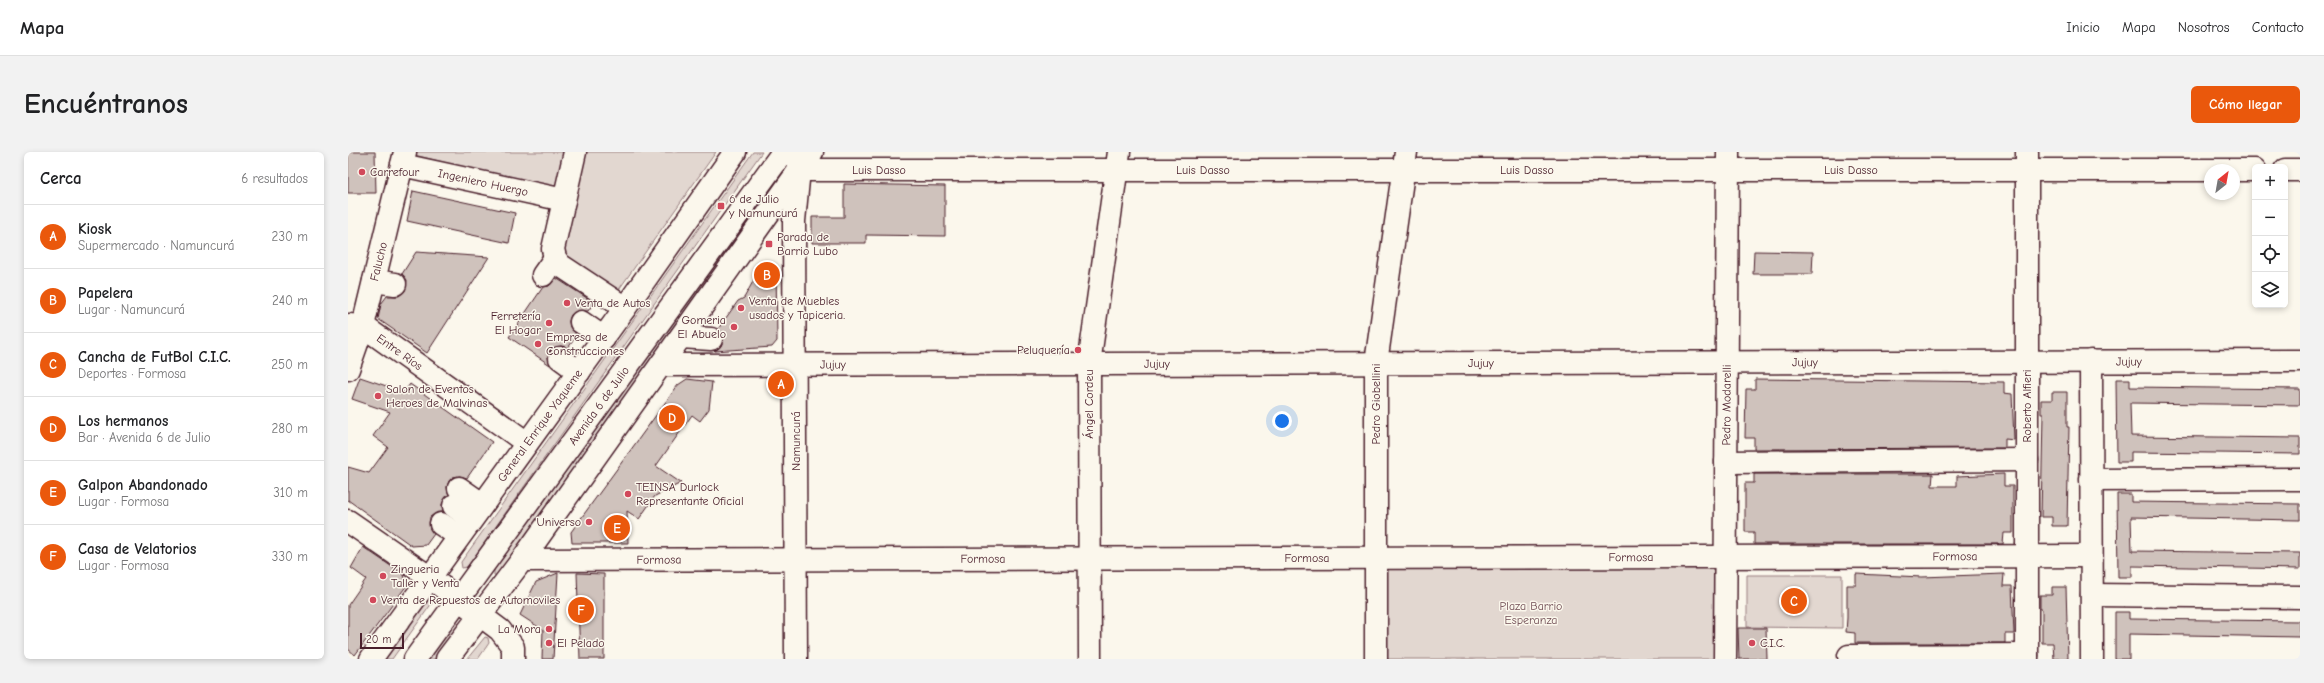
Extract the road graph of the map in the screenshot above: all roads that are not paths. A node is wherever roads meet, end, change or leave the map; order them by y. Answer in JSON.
{"nodes":[{"id":1,"x":575,"y":152,"type":"edge"},
{"id":2,"x":735,"y":152,"type":"edge"},
{"id":3,"x":783,"y":152,"type":"edge"},
{"id":4,"x":812,"y":152,"type":"edge"},
{"id":5,"x":404,"y":159,"type":"edge"},
{"id":6,"x":799,"y":161,"type":"edge"},
{"id":7,"x":1117,"y":161,"type":"edge"},
{"id":8,"x":1405,"y":161,"type":"edge"},
{"id":9,"x":1728,"y":161,"type":"edge"},
{"id":10,"x":2027,"y":161,"type":"edge"},
{"id":11,"x":2252,"y":170,"type":"edge"},
{"id":12,"x":2288,"y":170,"type":"edge"},
{"id":13,"x":2300,"y":170,"type":"edge"},
{"id":14,"x":564,"y":200,"type":"junction"},
{"id":15,"x":625,"y":308,"type":"junction"},
{"id":16,"x":356,"y":325,"type":"edge"},
{"id":17,"x":579,"y":327,"type":"dead end"},
{"id":18,"x":681,"y":336,"type":"junction"},
{"id":19,"x":711,"y":339,"type":"dead end"},
{"id":20,"x":601,"y":342,"type":"junction"},
{"id":21,"x":560,"y":358,"type":"dead end"},
{"id":22,"x":2091,"y":361,"type":"junction"},
{"id":23,"x":2300,"y":361,"type":"edge"},
{"id":24,"x":1727,"y":362,"type":"junction"},
{"id":25,"x":2027,"y":362,"type":"junction"},
{"id":26,"x":1376,"y":363,"type":"junction"},
{"id":27,"x":1089,"y":364,"type":"junction"},
{"id":28,"x":661,"y":365,"type":"junction"},
{"id":29,"x":796,"y":365,"type":"junction"},
{"id":30,"x":348,"y":369,"type":"edge"},
{"id":31,"x":579,"y":372,"type":"junction"},
{"id":32,"x":527,"y":443,"type":"junction"},
{"id":33,"x":2027,"y":460,"type":"junction"},
{"id":34,"x":1726,"y":462,"type":"junction"},
{"id":35,"x":2300,"y":479,"type":"edge"},
{"id":36,"x":2091,"y":480,"type":"junction"},
{"id":37,"x":354,"y":524,"type":"edge"},
{"id":38,"x":1726,"y":556,"type":"junction"},
{"id":39,"x":2027,"y":556,"type":"junction"},
{"id":40,"x":2091,"y":556,"type":"junction"},
{"id":41,"x":1090,"y":558,"type":"junction"},
{"id":42,"x":1376,"y":558,"type":"junction"},
{"id":43,"x":796,"y":559,"type":"junction"},
{"id":44,"x":522,"y":560,"type":"junction"},
{"id":45,"x":429,"y":577,"type":"junction"},
{"id":46,"x":406,"y":579,"type":"dead end"},
{"id":47,"x":2092,"y":595,"type":"junction"},
{"id":48,"x":2300,"y":597,"type":"edge"},
{"id":49,"x":459,"y":599,"type":"junction"},
{"id":50,"x":481,"y":615,"type":"junction"},
{"id":51,"x":372,"y":647,"type":"edge"},
{"id":52,"x":1849,"y":656,"type":"dead end"},
{"id":53,"x":2027,"y":657,"type":"edge"},
{"id":54,"x":415,"y":659,"type":"edge"},
{"id":55,"x":447,"y":659,"type":"edge"},
{"id":56,"x":513,"y":659,"type":"edge"},
{"id":57,"x":796,"y":659,"type":"edge"},
{"id":58,"x":1090,"y":659,"type":"edge"},
{"id":59,"x":1376,"y":659,"type":"edge"},
{"id":60,"x":1725,"y":659,"type":"edge"},
{"id":61,"x":2092,"y":659,"type":"edge"}],
"edges":[{"from":1,"to":14,"type":"street"},
{"from":2,"to":15,"type":"street","name":"General Enrique Yaqueme"},
{"from":3,"to":49,"type":"street","name":"Avenida 6 de Julio"},
{"from":4,"to":6,"type":"street"},
{"from":5,"to":14,"type":"street","name":"Ingeniero Huergo"},
{"from":5,"to":16,"type":"street","name":"Falucho"},
{"from":6,"to":7,"type":"street","name":"Luis Dasso"},
{"from":6,"to":18,"type":"street"},
{"from":6,"to":29,"type":"street","name":"Namuncurá"},
{"from":7,"to":8,"type":"street","name":"Luis Dasso"},
{"from":7,"to":27,"type":"street","name":"Ángel Cordeu"},
{"from":8,"to":9,"type":"street","name":"Luis Dasso"},
{"from":8,"to":26,"type":"street","name":"Pedro Giobellini"},
{"from":9,"to":10,"type":"street","name":"Luis Dasso"},
{"from":9,"to":24,"type":"street","name":"Pedro Modarelli"},
{"from":10,"to":11,"type":"street","name":"Luis Dasso"},
{"from":10,"to":25,"type":"street","name":"Roberto Alfieri"},
{"from":12,"to":13,"type":"street"},
{"from":14,"to":15,"type":"street"},
{"from":15,"to":20,"type":"street","name":"General Enrique Yaqueme"},
{"from":16,"to":30,"type":"street","name":"Falucho"},
{"from":16,"to":32,"type":"street","name":"Entre Ríos"},
{"from":17,"to":20,"type":"street"},
{"from":18,"to":19,"type":"street"},
{"from":18,"to":28,"type":"street"},
{"from":20,"to":31,"type":"street","name":"General Enrique Yaqueme"},
{"from":21,"to":31,"type":"street"},
{"from":22,"to":23,"type":"street","name":"Jujuy"},
{"from":22,"to":25,"type":"street","name":"Jujuy"},
{"from":22,"to":36,"type":"street"},
{"from":24,"to":25,"type":"street","name":"Jujuy"},
{"from":24,"to":26,"type":"street","name":"Jujuy"},
{"from":24,"to":34,"type":"street","name":"Pedro Modarelli"},
{"from":25,"to":33,"type":"street","name":"Roberto Alfieri"},
{"from":26,"to":27,"type":"street","name":"Jujuy"},
{"from":26,"to":42,"type":"street","name":"Pedro Giobellini"},
{"from":27,"to":29,"type":"street","name":"Jujuy"},
{"from":27,"to":41,"type":"street","name":"Ángel Cordeu"},
{"from":28,"to":29,"type":"street","name":"Jujuy"},
{"from":28,"to":44,"type":"street"},
{"from":29,"to":43,"type":"street","name":"Namuncurá"},
{"from":31,"to":32,"type":"street","name":"General Enrique Yaqueme"},
{"from":32,"to":45,"type":"street","name":"General Enrique Yaqueme"},
{"from":33,"to":34,"type":"street"},
{"from":33,"to":39,"type":"street","name":"Roberto Alfieri"},
{"from":34,"to":38,"type":"street","name":"Pedro Modarelli"},
{"from":35,"to":36,"type":"street"},
{"from":36,"to":40,"type":"street"},
{"from":37,"to":45,"type":"street"},
{"from":38,"to":39,"type":"street","name":"Formosa"},
{"from":38,"to":42,"type":"street","name":"Formosa"},
{"from":38,"to":60,"type":"street","name":"Pedro Modarelli"},
{"from":39,"to":40,"type":"street","name":"Formosa"},
{"from":39,"to":53,"type":"street","name":"Roberto Alfieri"},
{"from":40,"to":47,"type":"street"},
{"from":41,"to":42,"type":"street","name":"Formosa"},
{"from":41,"to":43,"type":"street","name":"Formosa"},
{"from":41,"to":58,"type":"street","name":"Ángel Cordeu"},
{"from":42,"to":59,"type":"street","name":"Pedro Giobellini"},
{"from":43,"to":44,"type":"street","name":"Formosa"},
{"from":43,"to":57,"type":"street","name":"Namuncurá"},
{"from":44,"to":50,"type":"street"},
{"from":45,"to":46,"type":"street"},
{"from":45,"to":49,"type":"street"},
{"from":45,"to":51,"type":"street","name":"General Enrique Yaqueme"},
{"from":47,"to":48,"type":"street"},
{"from":47,"to":61,"type":"street"},
{"from":49,"to":50,"type":"street"},
{"from":49,"to":54,"type":"street","name":"Avenida 6 de Julio"},
{"from":50,"to":55,"type":"street"},
{"from":50,"to":56,"type":"street"},
{"from":52,"to":53,"type":"street"}]}
